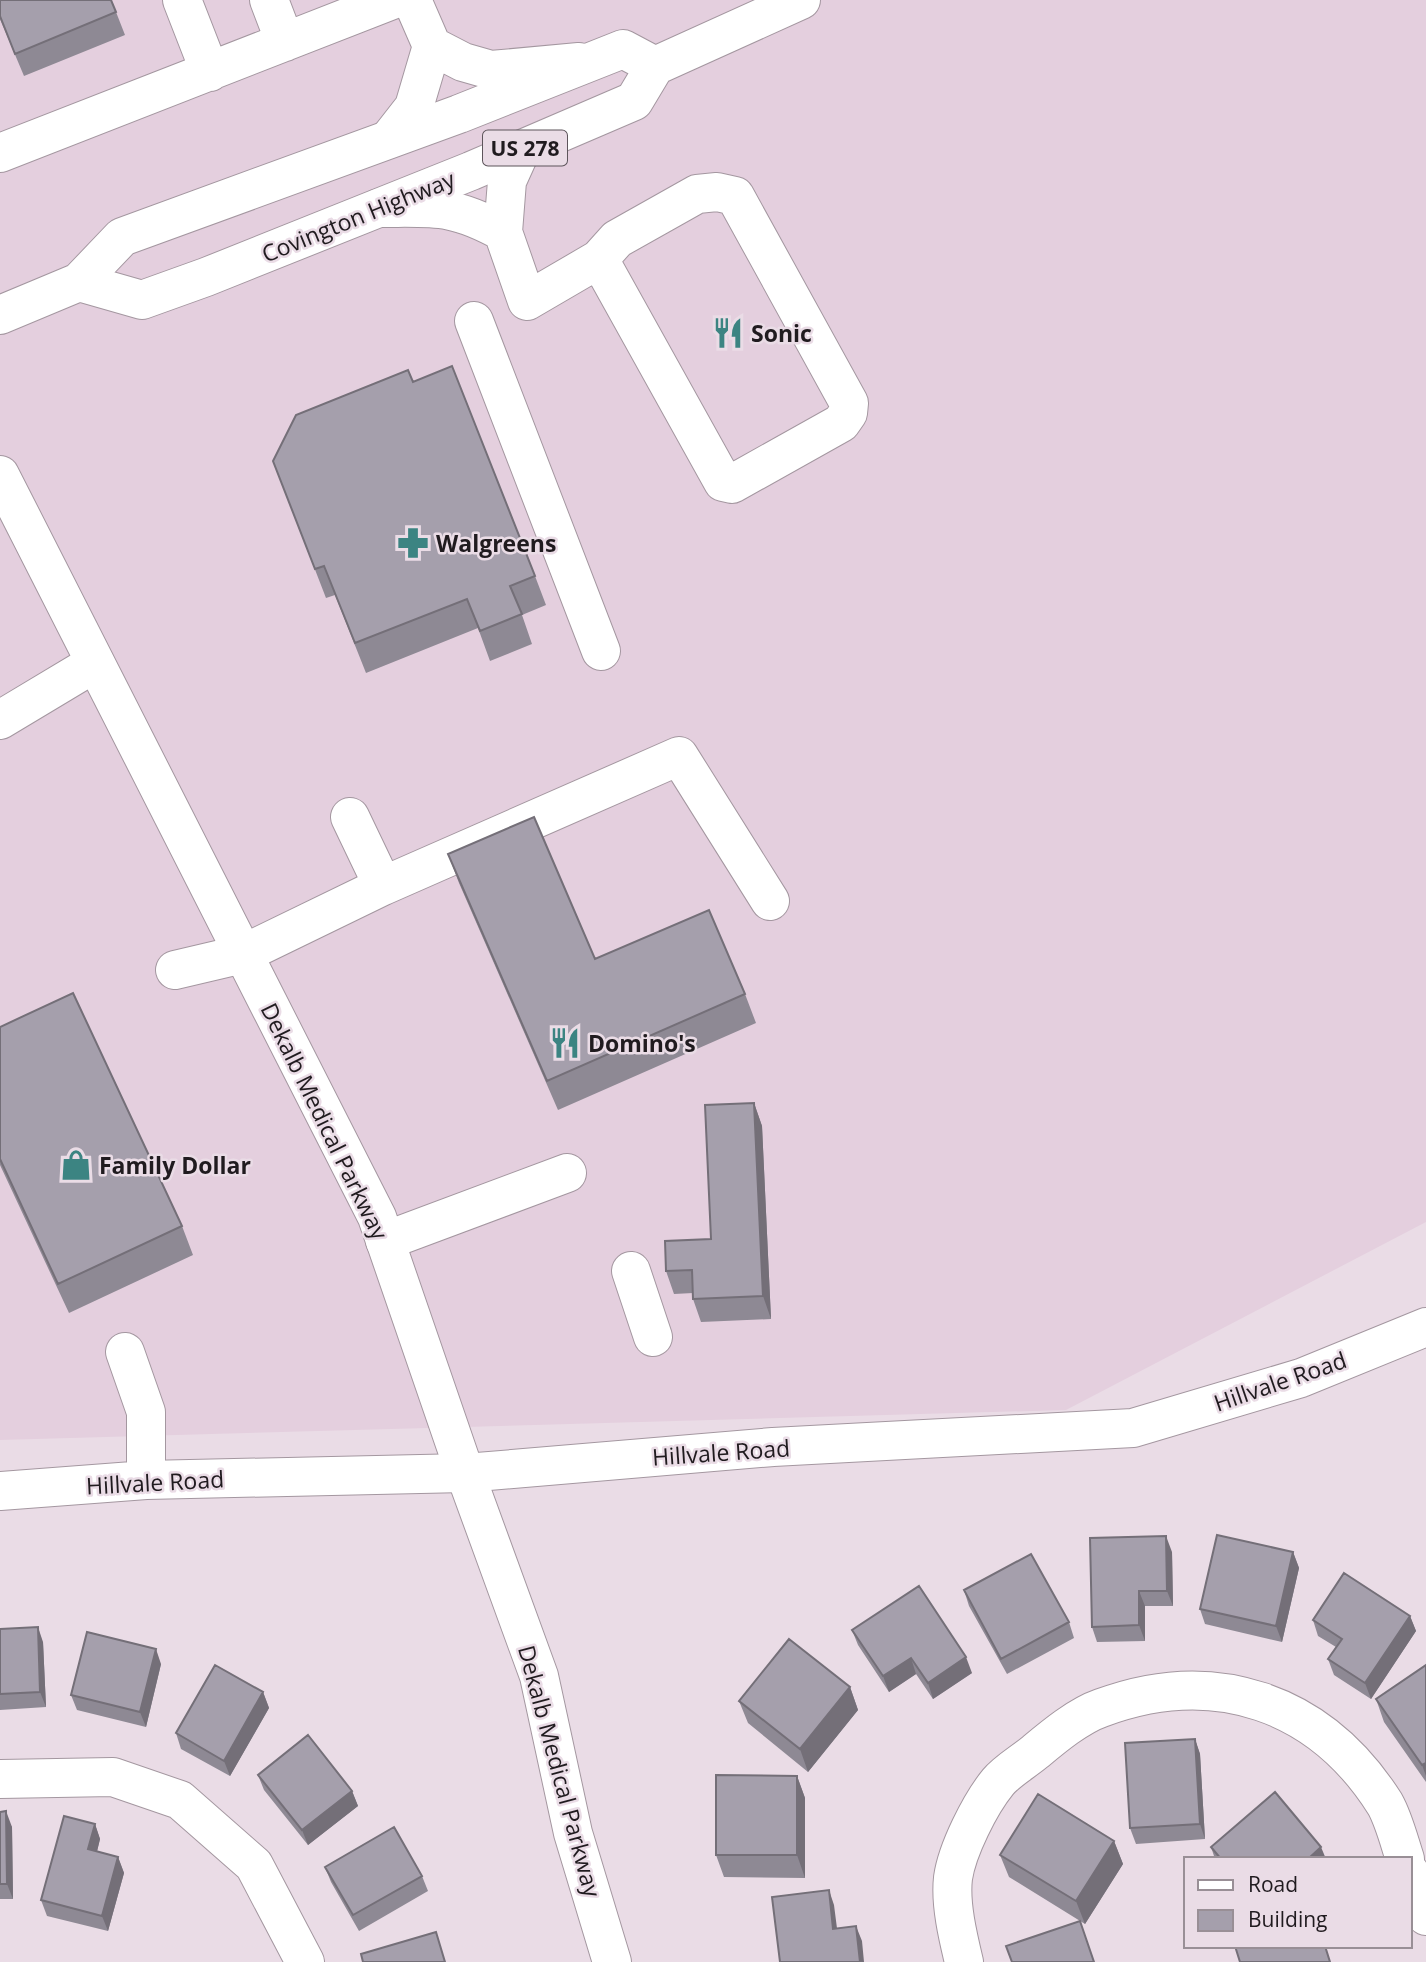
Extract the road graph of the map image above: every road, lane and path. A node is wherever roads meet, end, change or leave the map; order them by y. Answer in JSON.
{"nodes":[{"id":1,"x":182,"y":0,"type":"edge"},
{"id":2,"x":270,"y":0,"type":"edge"},
{"id":3,"x":392,"y":0,"type":"edge"},
{"id":4,"x":412,"y":0,"type":"edge"},
{"id":5,"x":801,"y":0,"type":"edge"},
{"id":6,"x":343,"y":9,"type":"edge"},
{"id":7,"x":285,"y":42,"type":"junction"},
{"id":8,"x":432,"y":46,"type":"junction"},
{"id":9,"x":590,"y":61,"type":"junction"},
{"id":10,"x":655,"y":66,"type":"junction"},
{"id":11,"x":210,"y":72,"type":"junction"},
{"id":12,"x":389,"y":139,"type":"junction"},
{"id":13,"x":521,"y":150,"type":"junction"},
{"id":14,"x":0,"y":153,"type":"edge"},
{"id":15,"x":379,"y":208,"type":"junction"},
{"id":16,"x":503,"y":232,"type":"junction"},
{"id":17,"x":599,"y":259,"type":"junction"},
{"id":18,"x":79,"y":282,"type":"junction"},
{"id":19,"x":527,"y":300,"type":"junction"},
{"id":20,"x":0,"y":315,"type":"edge"},
{"id":21,"x":0,"y":475,"type":"edge"},
{"id":22,"x":601,"y":651,"type":"dead end"},
{"id":23,"x":95,"y":663,"type":"junction"},
{"id":24,"x":0,"y":720,"type":"edge"},
{"id":25,"x":350,"y":817,"type":"dead end"},
{"id":26,"x":383,"y":886,"type":"junction"},
{"id":27,"x":769,"y":901,"type":"dead end"},
{"id":28,"x":243,"y":954,"type":"junction"},
{"id":29,"x":175,"y":970,"type":"dead end"},
{"id":30,"x":567,"y":1173,"type":"dead end"},
{"id":31,"x":385,"y":1241,"type":"junction"},
{"id":32,"x":631,"y":1270,"type":"dead end"},
{"id":33,"x":1426,"y":1327,"type":"edge"},
{"id":34,"x":653,"y":1337,"type":"dead end"},
{"id":35,"x":125,"y":1352,"type":"dead end"},
{"id":36,"x":465,"y":1473,"type":"junction"},
{"id":37,"x":146,"y":1480,"type":"junction"},
{"id":38,"x":0,"y":1491,"type":"edge"},
{"id":39,"x":0,"y":1779,"type":"edge"},
{"id":40,"x":1404,"y":1857,"type":"edge"},
{"id":41,"x":1412,"y":1878,"type":"edge"},
{"id":42,"x":1426,"y":1916,"type":"edge"},
{"id":43,"x":305,"y":1962,"type":"edge"},
{"id":44,"x":612,"y":1962,"type":"edge"},
{"id":45,"x":964,"y":1962,"type":"edge"}],
"edges":[{"from":1,"to":11,"type":"main road"},
{"from":2,"to":7,"type":"main road"},
{"from":3,"to":6,"type":"main road"},
{"from":4,"to":8,"type":"main road"},
{"from":5,"to":10,"type":"main road"},
{"from":6,"to":7,"type":"main road"},
{"from":7,"to":11,"type":"main road"},
{"from":8,"to":9,"type":"main road"},
{"from":8,"to":12,"type":"main road"},
{"from":9,"to":10,"type":"main road","number":"US 278"},
{"from":9,"to":12,"type":"main road","number":"US 278"},
{"from":10,"to":13,"type":"main road","name":"Covington Highway","number":"US 278"},
{"from":11,"to":14,"type":"main road"},
{"from":12,"to":18,"type":"main road","number":"US 278"},
{"from":13,"to":15,"type":"main road","name":"Covington Highway","number":"US 278"},
{"from":13,"to":16,"type":"main road"},
{"from":15,"to":16,"type":"main road"},
{"from":15,"to":18,"type":"main road","name":"Covington Highway","number":"US 278"},
{"from":16,"to":19,"type":"main road"},
{"from":17,"to":17,"type":"main road"},
{"from":17,"to":19,"type":"main road"},
{"from":18,"to":20,"type":"main road","number":"US 278"},
{"from":19,"to":22,"type":"main road"},
{"from":21,"to":23,"type":"main road","name":"Dekalb Medical Parkway"},
{"from":23,"to":24,"type":"main road"},
{"from":23,"to":28,"type":"main road","name":"Dekalb Medical Parkway"},
{"from":25,"to":26,"type":"main road"},
{"from":26,"to":27,"type":"main road"},
{"from":26,"to":28,"type":"main road"},
{"from":28,"to":29,"type":"main road"},
{"from":28,"to":31,"type":"main road","name":"Dekalb Medical Parkway"},
{"from":30,"to":31,"type":"main road"},
{"from":31,"to":36,"type":"main road","name":"Dekalb Medical Parkway"},
{"from":32,"to":34,"type":"main road"},
{"from":33,"to":36,"type":"main road","name":"Hillvale Road"},
{"from":35,"to":37,"type":"main road"},
{"from":36,"to":37,"type":"main road","name":"Hillvale Road"},
{"from":36,"to":44,"type":"main road","name":"Dekalb Medical Parkway"},
{"from":37,"to":38,"type":"main road","name":"Hillvale Road"},
{"from":39,"to":43,"type":"main road"},
{"from":40,"to":45,"type":"main road"},
{"from":41,"to":42,"type":"main road"}]}
